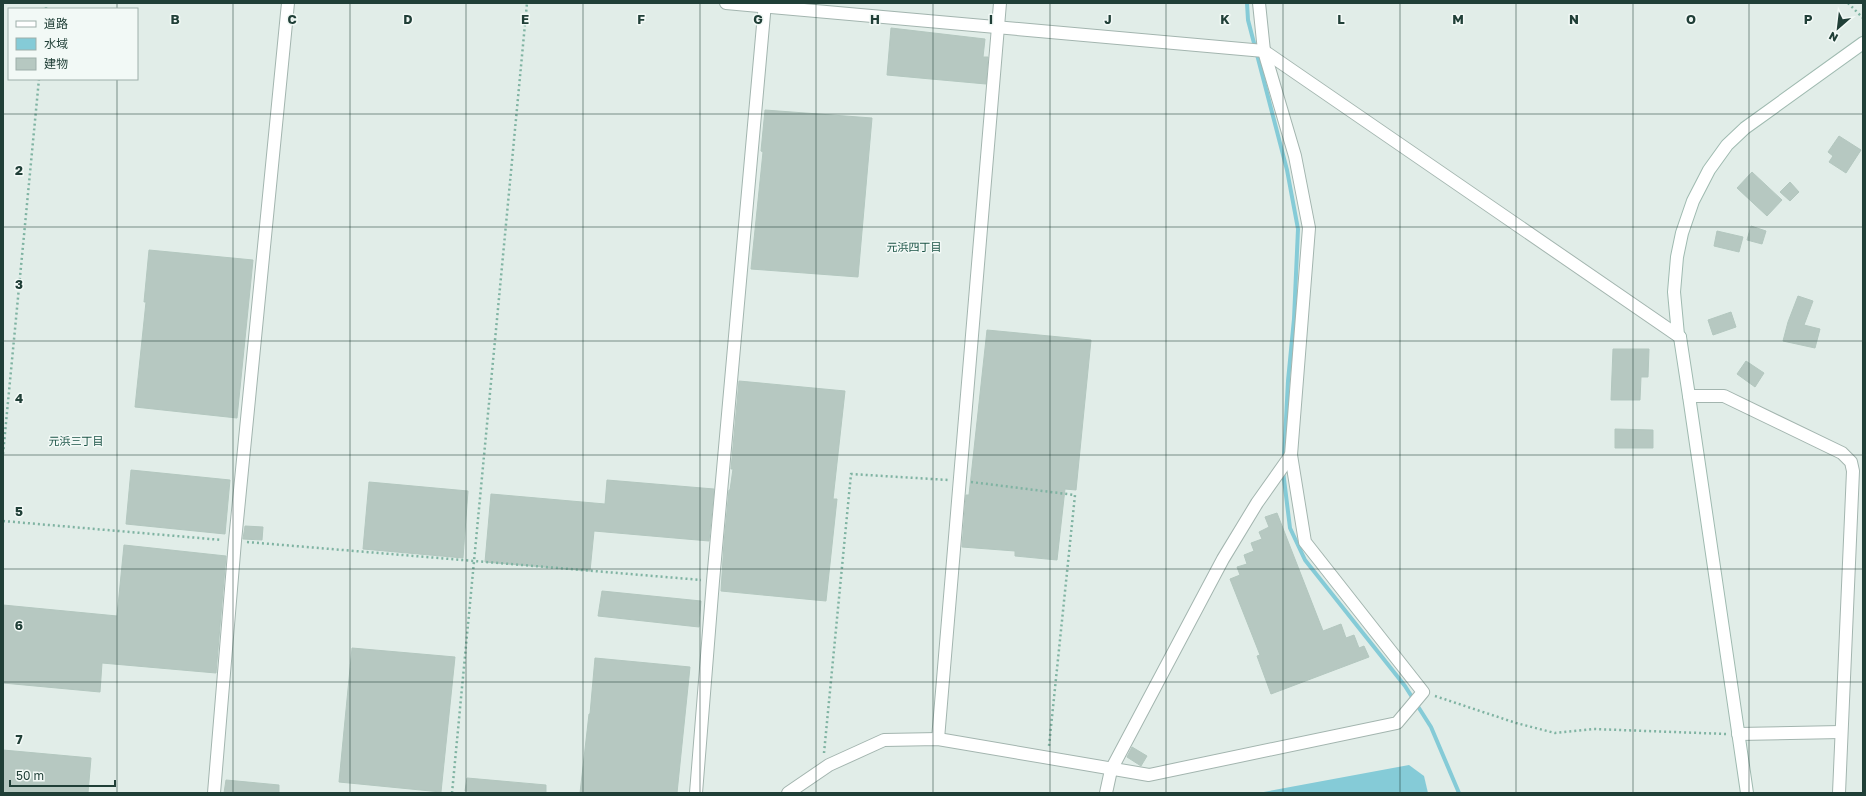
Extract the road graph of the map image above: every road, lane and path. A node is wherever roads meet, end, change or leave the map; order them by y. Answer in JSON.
{"nodes":[{"id":1,"x":288,"y":3,"type":"edge"},
{"id":2,"x":527,"y":3,"type":"edge"},
{"id":3,"x":726,"y":3,"type":"edge"},
{"id":4,"x":1000,"y":3,"type":"edge"},
{"id":5,"x":1259,"y":3,"type":"edge"},
{"id":6,"x":1848,"y":3,"type":"edge"},
{"id":7,"x":765,"y":5,"type":"edge"},
{"id":8,"x":1863,"y":18,"type":"edge"},
{"id":9,"x":998,"y":28,"type":"junction"},
{"id":10,"x":1863,"y":43,"type":"edge"},
{"id":11,"x":1258,"y":51,"type":"junction"},
{"id":12,"x":39,"y":80,"type":"edge"},
{"id":13,"x":1680,"y":337,"type":"junction"},
{"id":14,"x":1689,"y":396,"type":"junction"},
{"id":15,"x":3,"y":454,"type":"edge"},
{"id":16,"x":1291,"y":455,"type":"junction"},
{"id":17,"x":3,"y":522,"type":"edge"},
{"id":18,"x":235,"y":541,"type":"junction"},
{"id":19,"x":474,"y":561,"type":"junction"},
{"id":20,"x":713,"y":581,"type":"junction"},
{"id":21,"x":1423,"y":692,"type":"junction"},
{"id":22,"x":1841,"y":732,"type":"junction"},
{"id":23,"x":1738,"y":734,"type":"junction"},
{"id":24,"x":938,"y":739,"type":"junction"},
{"id":25,"x":1111,"y":770,"type":"junction"},
{"id":26,"x":801,"y":789,"type":"edge"},
{"id":27,"x":214,"y":793,"type":"edge"},
{"id":28,"x":452,"y":793,"type":"edge"},
{"id":29,"x":696,"y":793,"type":"edge"},
{"id":30,"x":788,"y":793,"type":"edge"},
{"id":31,"x":1106,"y":793,"type":"edge"},
{"id":32,"x":1747,"y":793,"type":"edge"},
{"id":33,"x":1839,"y":793,"type":"edge"}],
"edges":[{"from":1,"to":18,"type":"street"},
{"from":2,"to":19,"type":"path"},
{"from":3,"to":7,"type":"street"},
{"from":4,"to":9,"type":"street"},
{"from":5,"to":11,"type":"street"},
{"from":6,"to":8,"type":"path"},
{"from":7,"to":9,"type":"street"},
{"from":7,"to":20,"type":"street"},
{"from":9,"to":11,"type":"street"},
{"from":9,"to":24,"type":"street"},
{"from":10,"to":13,"type":"street"},
{"from":11,"to":13,"type":"street"},
{"from":11,"to":16,"type":"street"},
{"from":12,"to":15,"type":"path"},
{"from":13,"to":14,"type":"street"},
{"from":14,"to":22,"type":"street"},
{"from":14,"to":23,"type":"street"},
{"from":16,"to":21,"type":"street"},
{"from":16,"to":25,"type":"street"},
{"from":17,"to":18,"type":"path"},
{"from":18,"to":19,"type":"path"},
{"from":18,"to":27,"type":"street"},
{"from":19,"to":20,"type":"path"},
{"from":19,"to":28,"type":"path"},
{"from":20,"to":29,"type":"street"},
{"from":21,"to":23,"type":"path"},
{"from":21,"to":25,"type":"street"},
{"from":22,"to":23,"type":"street"},
{"from":22,"to":33,"type":"street"},
{"from":23,"to":32,"type":"street"},
{"from":24,"to":25,"type":"street"},
{"from":24,"to":26,"type":"street"},
{"from":25,"to":31,"type":"street"},
{"from":26,"to":30,"type":"street"}]}
